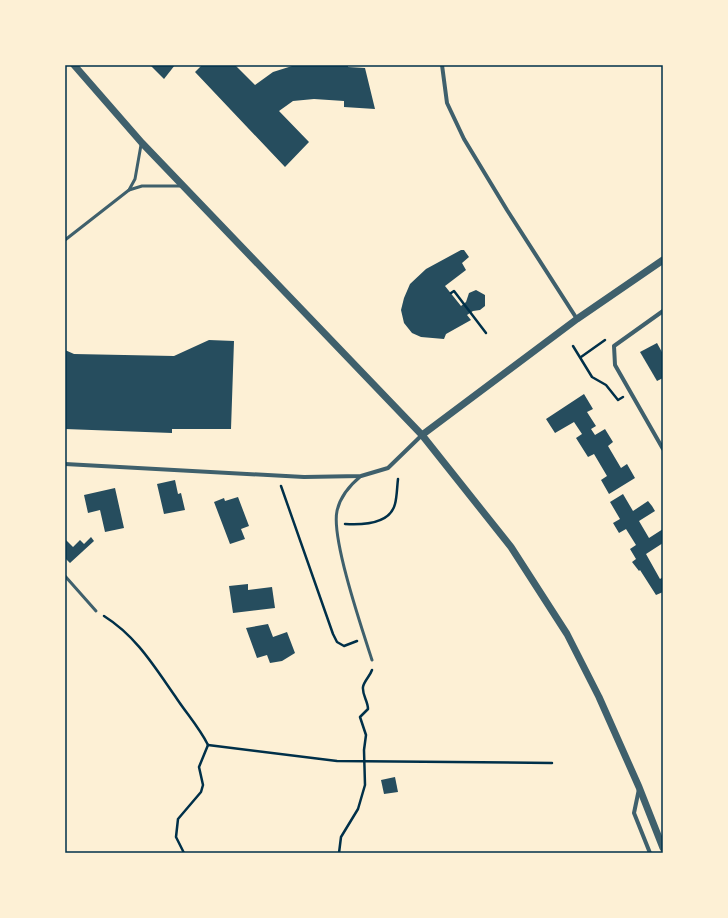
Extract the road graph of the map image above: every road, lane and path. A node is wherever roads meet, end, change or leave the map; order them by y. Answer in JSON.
{"nodes":[{"id":1,"x":74,"y":65,"type":"edge"},
{"id":2,"x":442,"y":65,"type":"edge"},
{"id":3,"x":142,"y":143,"type":"junction"},
{"id":4,"x":183,"y":186,"type":"junction"},
{"id":5,"x":129,"y":190,"type":"junction"},
{"id":6,"x":65,"y":240,"type":"edge"},
{"id":7,"x":663,"y":260,"type":"edge"},
{"id":8,"x":451,"y":293,"type":"dead end"},
{"id":9,"x":663,"y":311,"type":"edge"},
{"id":10,"x":577,"y":319,"type":"junction"},
{"id":11,"x":486,"y":333,"type":"dead end"},
{"id":12,"x":573,"y":346,"type":"dead end"},
{"id":13,"x":614,"y":346,"type":"junction"},
{"id":14,"x":581,"y":357,"type":"junction"},
{"id":15,"x":630,"y":393,"type":"junction"},
{"id":16,"x":422,"y":435,"type":"junction"},
{"id":17,"x":663,"y":449,"type":"edge"},
{"id":18,"x":65,"y":464,"type":"edge"},
{"id":19,"x":277,"y":475,"type":"junction"},
{"id":20,"x":361,"y":476,"type":"junction"},
{"id":21,"x":398,"y":479,"type":"dead end"},
{"id":22,"x":336,"y":522,"type":"junction"},
{"id":23,"x":65,"y":576,"type":"edge"},
{"id":24,"x":96,"y":611,"type":"joint"},
{"id":25,"x":365,"y":638,"type":"junction"},
{"id":26,"x":372,"y":660,"type":"dead end"},
{"id":27,"x":372,"y":667,"type":"dead end"},
{"id":28,"x":208,"y":745,"type":"junction"},
{"id":29,"x":366,"y":761,"type":"junction"},
{"id":30,"x":552,"y":763,"type":"dead end"},
{"id":31,"x":639,"y":787,"type":"junction"},
{"id":32,"x":663,"y":848,"type":"edge"},
{"id":33,"x":184,"y":853,"type":"edge"},
{"id":34,"x":339,"y":853,"type":"edge"},
{"id":35,"x":650,"y":853,"type":"edge"}],
"edges":[{"from":1,"to":3,"type":"street"},
{"from":2,"to":10,"type":"street"},
{"from":3,"to":4,"type":"street"},
{"from":3,"to":5,"type":"lane"},
{"from":4,"to":5,"type":"lane"},
{"from":4,"to":16,"type":"street"},
{"from":5,"to":6,"type":"lane"},
{"from":7,"to":10,"type":"street"},
{"from":8,"to":11,"type":"path"},
{"from":9,"to":13,"type":"street"},
{"from":10,"to":16,"type":"street"},
{"from":12,"to":14,"type":"path"},
{"from":13,"to":14,"type":"path"},
{"from":13,"to":15,"type":"street"},
{"from":14,"to":15,"type":"path"},
{"from":15,"to":17,"type":"street"},
{"from":16,"to":20,"type":"street"},
{"from":16,"to":31,"type":"street"},
{"from":18,"to":19,"type":"street"},
{"from":19,"to":20,"type":"street"},
{"from":19,"to":25,"type":"path"},
{"from":20,"to":22,"type":"lane"},
{"from":21,"to":22,"type":"path"},
{"from":22,"to":25,"type":"lane"},
{"from":23,"to":24,"type":"lane"},
{"from":24,"to":28,"type":"path"},
{"from":25,"to":26,"type":"lane"},
{"from":27,"to":29,"type":"path"},
{"from":28,"to":29,"type":"path"},
{"from":28,"to":33,"type":"path"},
{"from":29,"to":30,"type":"path"},
{"from":29,"to":34,"type":"path"},
{"from":31,"to":32,"type":"street"},
{"from":31,"to":35,"type":"street"}]}
